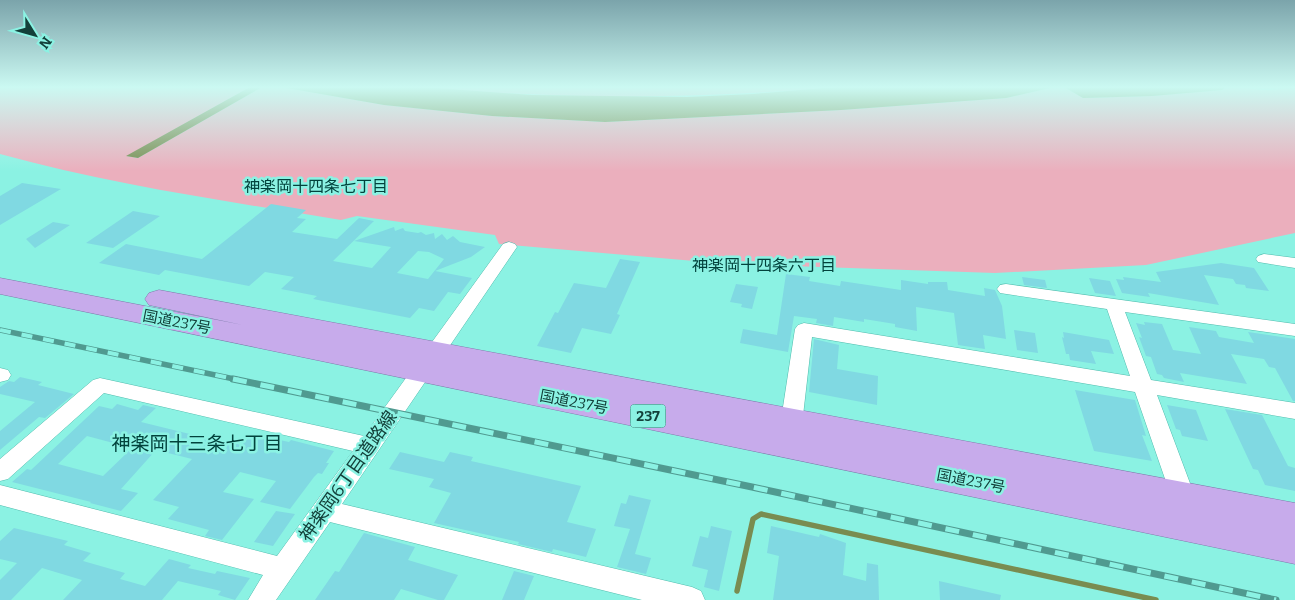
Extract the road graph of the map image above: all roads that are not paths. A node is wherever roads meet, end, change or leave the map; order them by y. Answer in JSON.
{"nodes":[{"id":1,"x":509,"y":247,"type":"dead end"},
{"id":2,"x":1264,"y":259,"type":"dead end"},
{"id":3,"x":1295,"y":263,"type":"edge"},
{"id":4,"x":0,"y":268,"type":"edge"},
{"id":5,"x":0,"y":286,"type":"edge"},
{"id":6,"x":1006,"y":289,"type":"dead end"},
{"id":7,"x":1114,"y":305,"type":"junction"},
{"id":8,"x":1295,"y":330,"type":"edge"},
{"id":9,"x":273,"y":331,"type":"junction"},
{"id":10,"x":429,"y":362,"type":"junction"},
{"id":11,"x":1143,"y":386,"type":"junction"},
{"id":12,"x":1295,"y":412,"type":"edge"},
{"id":13,"x":790,"y":433,"type":"junction"},
{"id":14,"x":370,"y":446,"type":"junction"},
{"id":15,"x":0,"y":472,"type":"edge"},
{"id":16,"x":0,"y":495,"type":"edge"},
{"id":17,"x":324,"y":510,"type":"junction"},
{"id":18,"x":1188,"y":512,"type":"junction"},
{"id":19,"x":1295,"y":519,"type":"edge"},
{"id":20,"x":1295,"y":546,"type":"edge"},
{"id":21,"x":283,"y":569,"type":"junction"},
{"id":22,"x":261,"y":600,"type":"edge"},
{"id":23,"x":692,"y":600,"type":"edge"}],
"edges":[{"from":1,"to":10,"type":"street","name":"神楽岡6丁目道路線"},
{"from":2,"to":3,"type":"street"},
{"from":4,"to":9,"type":"highway","name":"国道237号","number":"237"},
{"from":5,"to":9,"type":"highway","name":"国道237号","number":"237"},
{"from":6,"to":7,"type":"street"},
{"from":7,"to":8,"type":"street"},
{"from":7,"to":11,"type":"street"},
{"from":9,"to":10,"type":"highway","name":"国道237号","number":"237"},
{"from":10,"to":13,"type":"highway","name":"国道237号","number":"237"},
{"from":10,"to":14,"type":"street","name":"神楽岡6丁目道路線"},
{"from":11,"to":12,"type":"street"},
{"from":11,"to":13,"type":"street"},
{"from":11,"to":18,"type":"street"},
{"from":13,"to":18,"type":"highway","name":"国道237号","number":"237"},
{"from":14,"to":15,"type":"street"},
{"from":14,"to":17,"type":"street","name":"神楽岡6丁目道路線"},
{"from":16,"to":21,"type":"street"},
{"from":17,"to":21,"type":"street","name":"神楽岡6丁目道路線"},
{"from":17,"to":23,"type":"street"},
{"from":18,"to":19,"type":"highway","name":"国道237号","number":"237"},
{"from":18,"to":20,"type":"highway","name":"国道237号","number":"237"},
{"from":21,"to":22,"type":"street","name":"神楽岡6丁目道路線"}]}
